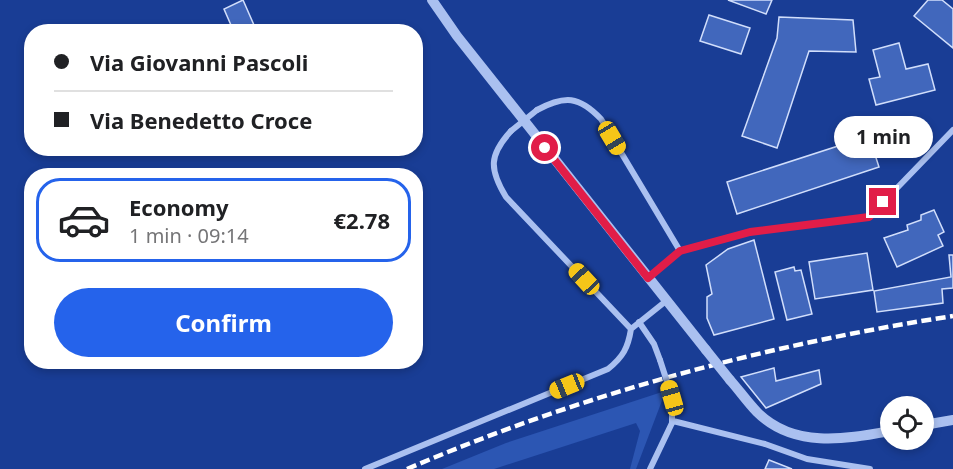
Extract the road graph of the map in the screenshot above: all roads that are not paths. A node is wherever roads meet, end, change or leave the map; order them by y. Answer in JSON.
{"nodes":[{"id":1,"x":432,"y":0,"type":"edge"},
{"id":2,"x":953,"y":130,"type":"edge"},
{"id":3,"x":680,"y":251,"type":"junction"},
{"id":4,"x":648,"y":278,"type":"junction"},
{"id":5,"x":666,"y":301,"type":"junction"},
{"id":6,"x":639,"y":322,"type":"junction"},
{"id":7,"x":631,"y":329,"type":"junction"},
{"id":8,"x":953,"y":420,"type":"edge"},
{"id":9,"x":673,"y":421,"type":"junction"},
{"id":10,"x":934,"y":423,"type":"edge"},
{"id":11,"x":880,"y":433,"type":"edge"},
{"id":12,"x":365,"y":469,"type":"edge"},
{"id":13,"x":650,"y":469,"type":"edge"},
{"id":14,"x":870,"y":469,"type":"edge"}],
"edges":[{"from":1,"to":4,"type":"street"},
{"from":2,"to":3,"type":"street"},
{"from":3,"to":4,"type":"street"},
{"from":3,"to":7,"type":"street","bridge":true},
{"from":4,"to":5,"type":"street"},
{"from":5,"to":6,"type":"street"},
{"from":5,"to":11,"type":"street","bridge":true},
{"from":6,"to":7,"type":"street"},
{"from":6,"to":9,"type":"street","bridge":true},
{"from":7,"to":12,"type":"street"},
{"from":8,"to":10,"type":"street"},
{"from":9,"to":13,"type":"street"},
{"from":9,"to":14,"type":"street"}]}
